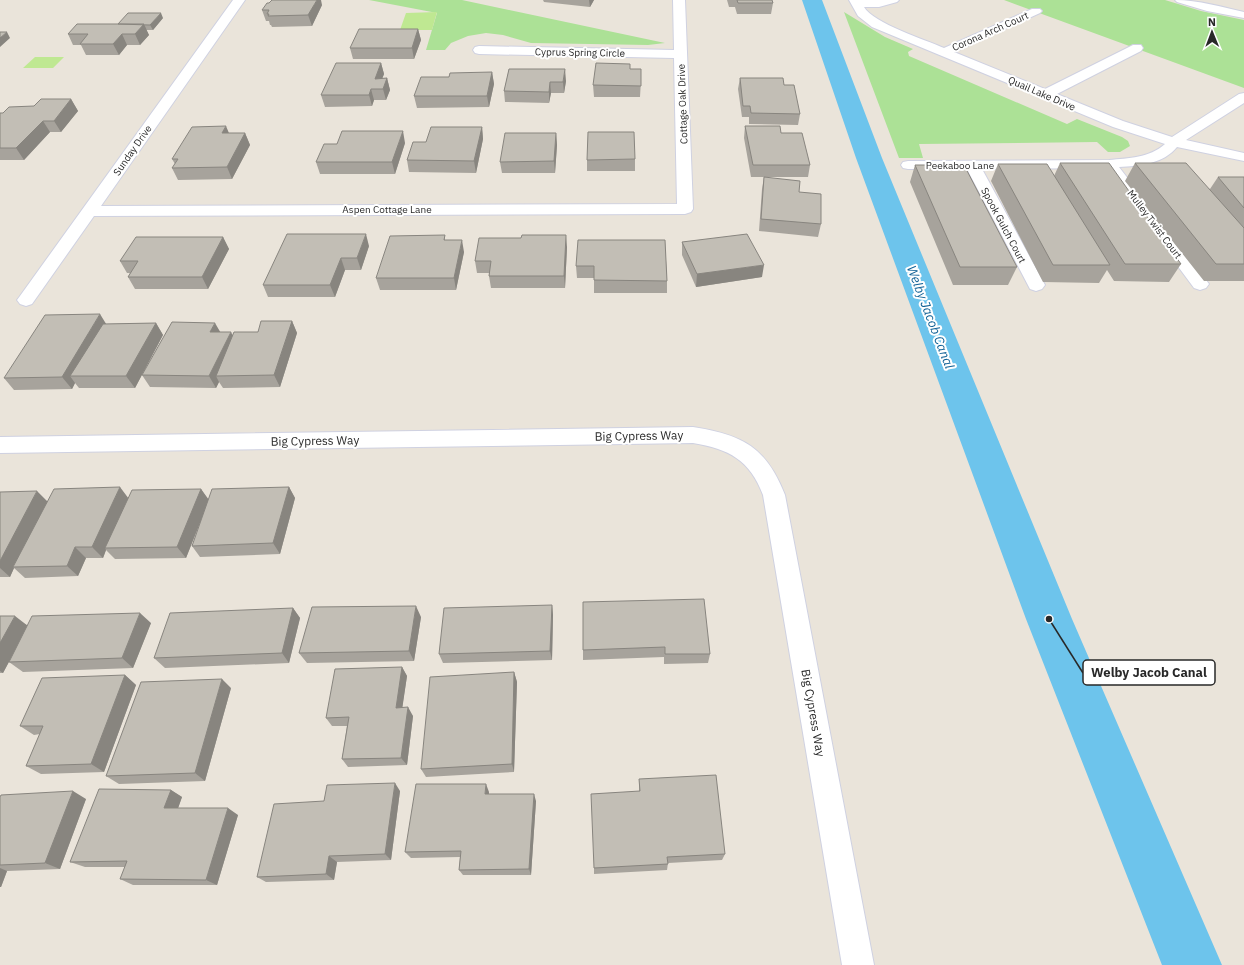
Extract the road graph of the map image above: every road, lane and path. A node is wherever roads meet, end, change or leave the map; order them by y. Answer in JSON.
{"nodes":[{"id":1,"x":239,"y":0,"type":"edge"},
{"id":2,"x":679,"y":0,"type":"edge"},
{"id":3,"x":893,"y":0,"type":"edge"},
{"id":4,"x":1181,"y":0,"type":"edge"},
{"id":5,"x":856,"y":2,"type":"edge"},
{"id":6,"x":1036,"y":11,"type":"dead end"},
{"id":7,"x":1244,"y":15,"type":"edge"},
{"id":8,"x":1137,"y":48,"type":"dead end"},
{"id":9,"x":479,"y":50,"type":"dead end"},
{"id":10,"x":944,"y":52,"type":"junction"},
{"id":11,"x":680,"y":54,"type":"junction"},
{"id":12,"x":1046,"y":94,"type":"junction"},
{"id":13,"x":1244,"y":97,"type":"edge"},
{"id":14,"x":1174,"y":142,"type":"junction"},
{"id":15,"x":1244,"y":157,"type":"edge"},
{"id":16,"x":1109,"y":164,"type":"junction"},
{"id":17,"x":908,"y":165,"type":"dead end"},
{"id":18,"x":972,"y":165,"type":"junction"},
{"id":19,"x":685,"y":209,"type":"joint"},
{"id":20,"x":89,"y":211,"type":"junction"},
{"id":21,"x":1200,"y":284,"type":"dead end"},
{"id":22,"x":1036,"y":285,"type":"dead end"},
{"id":23,"x":26,"y":300,"type":"dead end"},
{"id":24,"x":0,"y":445,"type":"edge"},
{"id":25,"x":858,"y":965,"type":"edge"}],
"edges":[{"from":1,"to":20,"type":"street","name":"Sunday Drive"},
{"from":2,"to":11,"type":"street","name":"Cottage Oak Drive"},
{"from":3,"to":5,"type":"street"},
{"from":4,"to":7,"type":"street"},
{"from":5,"to":10,"type":"street","name":"Quail Lake Drive"},
{"from":6,"to":10,"type":"street","name":"Corona Arch Court"},
{"from":8,"to":12,"type":"street"},
{"from":9,"to":11,"type":"street","name":"Cyprus Spring Circle"},
{"from":10,"to":12,"type":"street","name":"Quail Lake Drive"},
{"from":11,"to":19,"type":"street","name":"Cottage Oak Drive"},
{"from":12,"to":14,"type":"street","name":"Quail Lake Drive"},
{"from":13,"to":14,"type":"street","name":"Peekaboo Lane"},
{"from":14,"to":15,"type":"street","name":"Quail Lake Drive"},
{"from":14,"to":16,"type":"street","name":"Peekaboo Lane"},
{"from":16,"to":18,"type":"street","name":"Peekaboo Lane"},
{"from":16,"to":21,"type":"street","name":"Mulley Twist Court"},
{"from":17,"to":18,"type":"street","name":"Peekaboo Lane"},
{"from":18,"to":22,"type":"street","name":"Spook Gulch Court"},
{"from":19,"to":20,"type":"street","name":"Aspen Cottage Lane"},
{"from":20,"to":23,"type":"street","name":"Sunday Drive"},
{"from":24,"to":25,"type":"street","name":"Big Cypress Way"}]}
